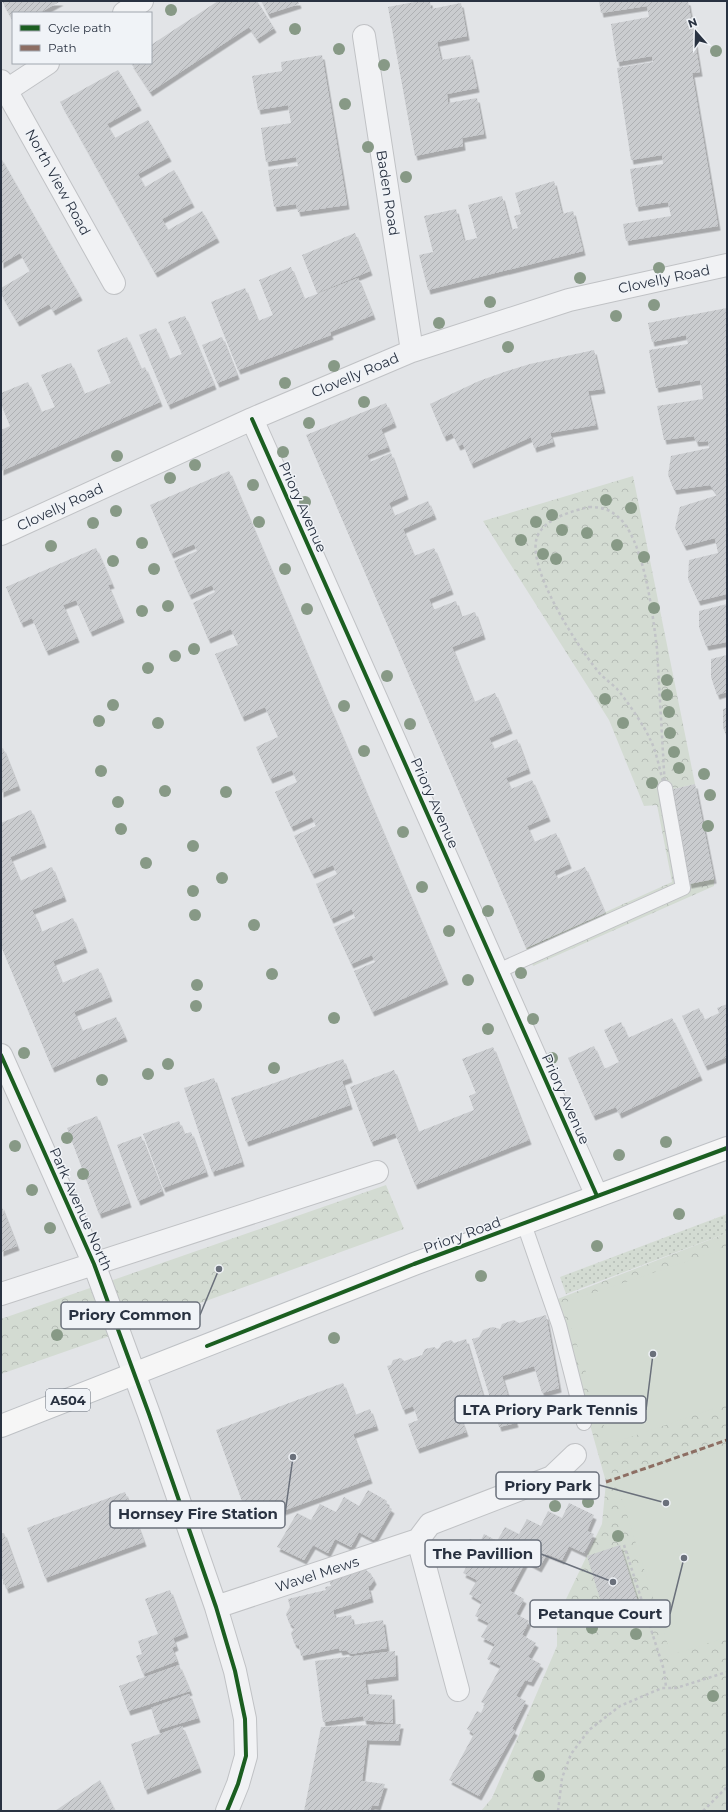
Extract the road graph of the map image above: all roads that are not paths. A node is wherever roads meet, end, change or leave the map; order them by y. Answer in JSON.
{"nodes":[{"id":1,"x":142,"y":1,"type":"edge"},
{"id":2,"x":126,"y":12,"type":"edge"},
{"id":3,"x":364,"y":36,"type":"dead end"},
{"id":4,"x":46,"y":64,"type":"edge"},
{"id":5,"x":4,"y":85,"type":"edge"},
{"id":6,"x":727,"y":265,"type":"edge"},
{"id":7,"x":114,"y":283,"type":"dead end"},
{"id":8,"x":412,"y":350,"type":"junction"},
{"id":9,"x":252,"y":419,"type":"junction"},
{"id":10,"x":1,"y":534,"type":"edge"},
{"id":11,"x":665,"y":788,"type":"road end"},
{"id":12,"x":498,"y":971,"type":"junction"},
{"id":13,"x":1,"y":1055,"type":"edge"},
{"id":14,"x":727,"y":1148,"type":"edge"},
{"id":15,"x":377,"y":1172,"type":"dead end"},
{"id":16,"x":597,"y":1196,"type":"junction"},
{"id":17,"x":524,"y":1224,"type":"junction"},
{"id":18,"x":94,"y":1264,"type":"junction"},
{"id":19,"x":1,"y":1294,"type":"edge"},
{"id":20,"x":135,"y":1374,"type":"junction"},
{"id":21,"x":584,"y":1423,"type":"dead end"},
{"id":22,"x":1,"y":1426,"type":"edge"},
{"id":23,"x":575,"y":1455,"type":"dead end"},
{"id":24,"x":418,"y":1540,"type":"junction"},
{"id":25,"x":216,"y":1608,"type":"junction"},
{"id":26,"x":458,"y":1690,"type":"dead end"},
{"id":27,"x":227,"y":1811,"type":"edge"}],
"edges":[{"from":1,"to":2,"type":"street"},
{"from":3,"to":8,"type":"street","name":"Baden Road"},
{"from":4,"to":5,"type":"street"},
{"from":5,"to":7,"type":"street","name":"North View Road"},
{"from":6,"to":8,"type":"street","name":"Clovelly Road"},
{"from":8,"to":9,"type":"street","name":"Clovelly Road"},
{"from":9,"to":10,"type":"street","name":"Clovelly Road"},
{"from":9,"to":12,"type":"street","name":"Priory Avenue"},
{"from":11,"to":12,"type":"lane"},
{"from":12,"to":16,"type":"street","name":"Priory Avenue"},
{"from":13,"to":18,"type":"street","name":"Park Avenue North"},
{"from":14,"to":16,"type":"main road","name":"Priory Road","number":"A504"},
{"from":15,"to":18,"type":"street"},
{"from":16,"to":17,"type":"main road","name":"Priory Road","number":"A504"},
{"from":17,"to":20,"type":"main road","name":"Priory Road","number":"A504"},
{"from":17,"to":21,"type":"lane"},
{"from":18,"to":19,"type":"street"},
{"from":18,"to":20,"type":"street","name":"Park Avenue North"},
{"from":20,"to":22,"type":"main road","name":"Priory Road","number":"A504"},
{"from":20,"to":25,"type":"street","name":"Park Avenue North"},
{"from":23,"to":24,"type":"street"},
{"from":24,"to":25,"type":"street","name":"Wavel Mews"},
{"from":24,"to":26,"type":"street"},
{"from":25,"to":27,"type":"street","name":"Park Avenue North"}]}
